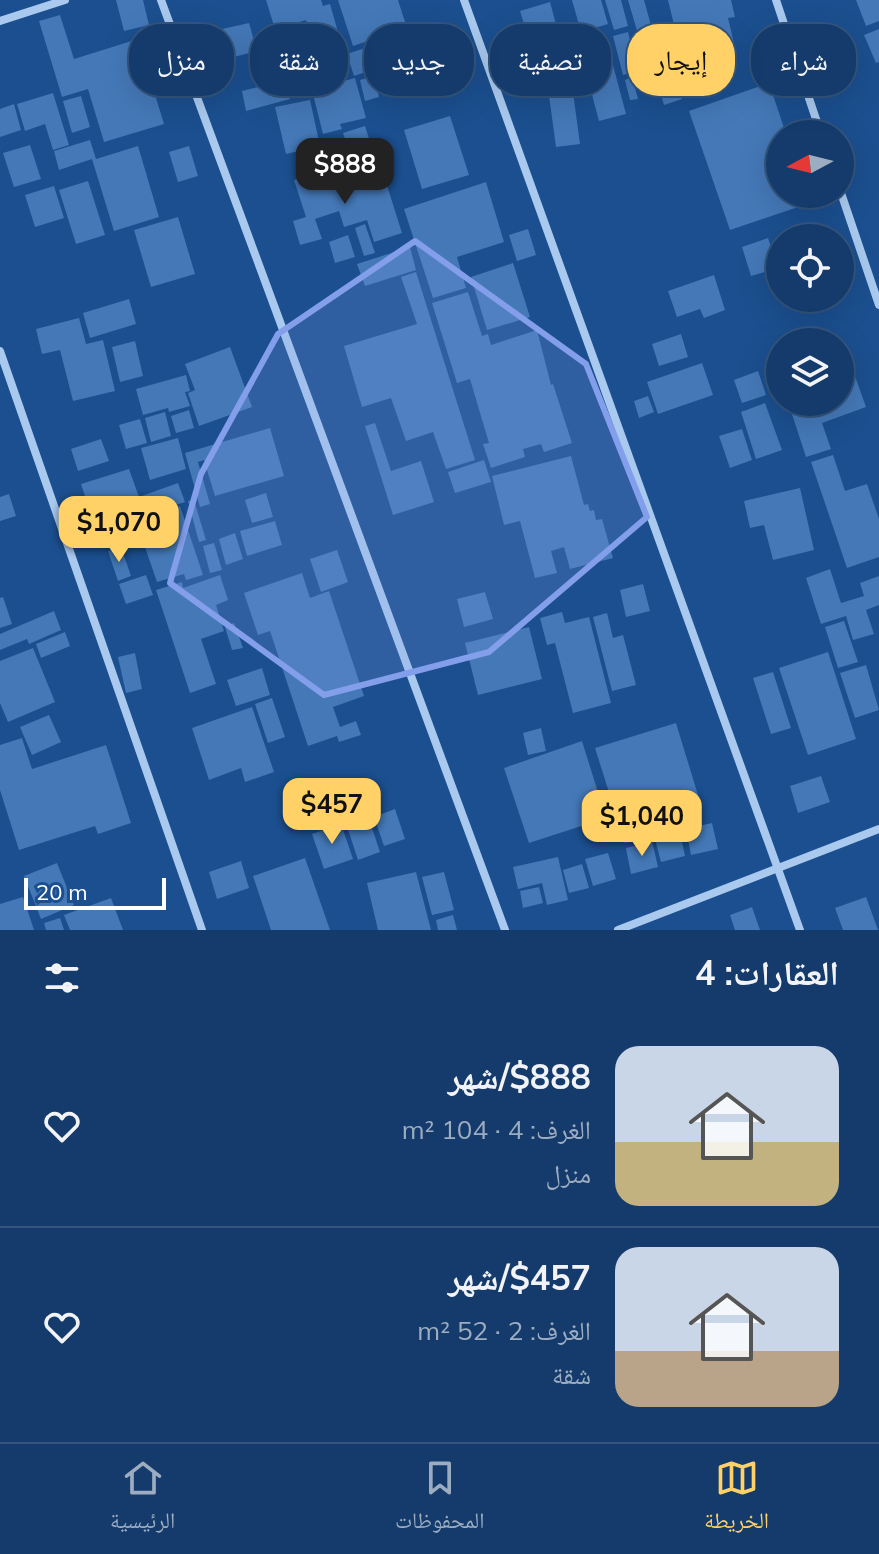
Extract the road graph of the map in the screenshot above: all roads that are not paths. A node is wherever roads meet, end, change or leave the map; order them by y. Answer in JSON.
{"nodes":[{"id":1,"x":65,"y":0,"type":"edge"},
{"id":2,"x":161,"y":0,"type":"edge"},
{"id":3,"x":464,"y":0,"type":"edge"},
{"id":4,"x":776,"y":0,"type":"edge"},
{"id":5,"x":0,"y":21,"type":"edge"},
{"id":6,"x":816,"y":120,"type":"edge"},
{"id":7,"x":846,"y":208,"type":"edge"},
{"id":8,"x":879,"y":305,"type":"edge"},
{"id":9,"x":0,"y":351,"type":"edge"},
{"id":10,"x":879,"y":829,"type":"edge"},
{"id":11,"x":776,"y":868,"type":"junction"},
{"id":12,"x":202,"y":930,"type":"edge"},
{"id":13,"x":505,"y":930,"type":"edge"},
{"id":14,"x":618,"y":930,"type":"edge"},
{"id":15,"x":800,"y":930,"type":"edge"}],
"edges":[{"from":1,"to":5,"type":"street"},
{"from":2,"to":13,"type":"street"},
{"from":3,"to":11,"type":"street"},
{"from":4,"to":6,"type":"street"},
{"from":7,"to":8,"type":"street"},
{"from":9,"to":12,"type":"street"},
{"from":10,"to":11,"type":"street"},
{"from":11,"to":14,"type":"street"},
{"from":11,"to":15,"type":"street"}]}
